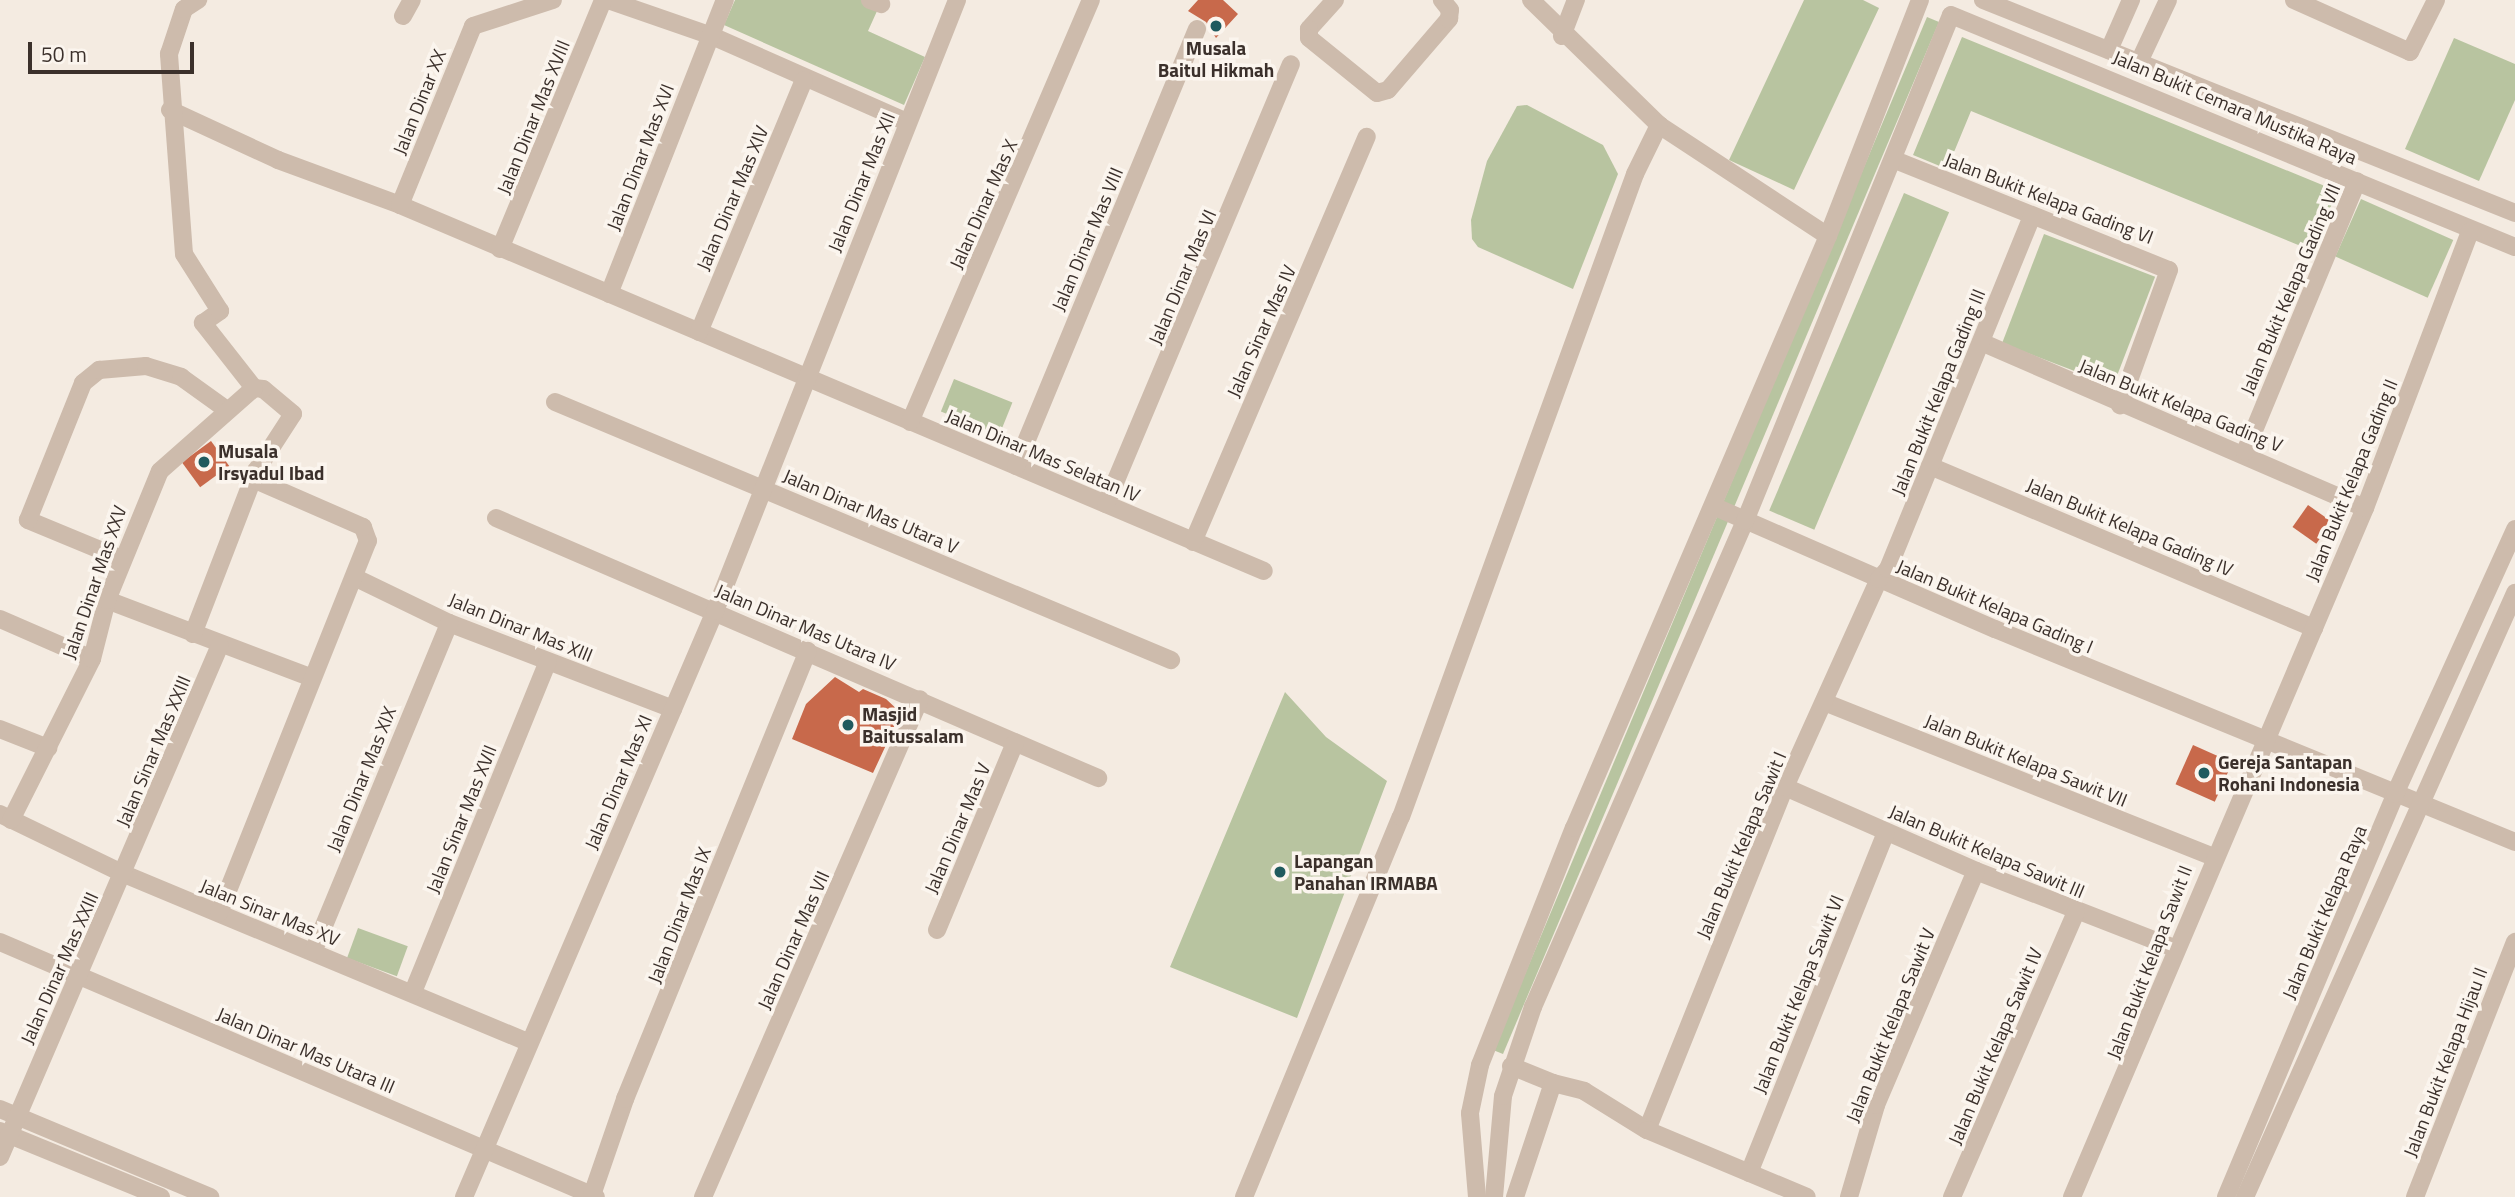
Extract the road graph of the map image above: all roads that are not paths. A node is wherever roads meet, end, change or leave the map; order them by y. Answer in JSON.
{"nodes":[{"id":1,"x":198,"y":0,"type":"edge"},
{"id":2,"x":553,"y":0,"type":"edge"},
{"id":3,"x":605,"y":0,"type":"edge"},
{"id":4,"x":725,"y":0,"type":"edge"},
{"id":5,"x":957,"y":0,"type":"edge"},
{"id":6,"x":1091,"y":0,"type":"edge"},
{"id":7,"x":1335,"y":0,"type":"edge"},
{"id":8,"x":1442,"y":0,"type":"edge"},
{"id":9,"x":1531,"y":0,"type":"edge"},
{"id":10,"x":1576,"y":0,"type":"edge"},
{"id":11,"x":1920,"y":0,"type":"edge"},
{"id":12,"x":1983,"y":0,"type":"edge"},
{"id":13,"x":2131,"y":0,"type":"edge"},
{"id":14,"x":2168,"y":0,"type":"edge"},
{"id":15,"x":2294,"y":0,"type":"edge"},
{"id":16,"x":2436,"y":0,"type":"edge"},
{"id":17,"x":1949,"y":7,"type":"edge"},
{"id":18,"x":1198,"y":29,"type":"dead end"},
{"id":19,"x":712,"y":36,"type":"junction"},
{"id":20,"x":1562,"y":36,"type":"junction"},
{"id":21,"x":2109,"y":50,"type":"junction"},
{"id":22,"x":2139,"y":62,"type":"junction"},
{"id":23,"x":1291,"y":64,"type":"dead end"},
{"id":24,"x":804,"y":80,"type":"junction"},
{"id":25,"x":2221,"y":95,"type":"junction"},
{"id":26,"x":170,"y":110,"type":"junction"},
{"id":27,"x":2212,"y":119,"type":"junction"},
{"id":28,"x":907,"y":122,"type":"junction"},
{"id":29,"x":1660,"y":125,"type":"junction"},
{"id":30,"x":1367,"y":136,"type":"dead end"},
{"id":31,"x":1895,"y":160,"type":"junction"},
{"id":32,"x":2357,"y":181,"type":"junction"},
{"id":33,"x":400,"y":205,"type":"junction"},
{"id":34,"x":2515,"y":213,"type":"edge"},
{"id":35,"x":2032,"y":217,"type":"junction"},
{"id":36,"x":2470,"y":231,"type":"junction"},
{"id":37,"x":1828,"y":236,"type":"junction"},
{"id":38,"x":2515,"y":247,"type":"edge"},
{"id":39,"x":500,"y":249,"type":"junction"},
{"id":40,"x":609,"y":294,"type":"junction"},
{"id":41,"x":699,"y":332,"type":"junction"},
{"id":42,"x":1981,"y":342,"type":"junction"},
{"id":43,"x":805,"y":380,"type":"junction"},
{"id":44,"x":254,"y":388,"type":"junction"},
{"id":45,"x":555,"y":402,"type":"dead end"},
{"id":46,"x":2120,"y":405,"type":"junction"},
{"id":47,"x":227,"y":411,"type":"junction"},
{"id":48,"x":910,"y":422,"type":"junction"},
{"id":49,"x":2245,"y":452,"type":"junction"},
{"id":50,"x":1016,"y":466,"type":"junction"},
{"id":51,"x":1930,"y":466,"type":"junction"},
{"id":52,"x":253,"y":479,"type":"junction"},
{"id":53,"x":763,"y":488,"type":"junction"},
{"id":54,"x":1106,"y":504,"type":"junction"},
{"id":55,"x":1713,"y":506,"type":"junction"},
{"id":56,"x":2365,"y":508,"type":"junction"},
{"id":57,"x":496,"y":518,"type":"dead end"},
{"id":58,"x":1745,"y":521,"type":"junction"},
{"id":59,"x":2515,"y":529,"type":"edge"},
{"id":60,"x":1193,"y":542,"type":"junction"},
{"id":61,"x":122,"y":558,"type":"junction"},
{"id":62,"x":1264,"y":571,"type":"dead end"},
{"id":63,"x":356,"y":578,"type":"junction"},
{"id":64,"x":1879,"y":579,"type":"junction"},
{"id":65,"x":2515,"y":593,"type":"edge"},
{"id":66,"x":107,"y":600,"type":"junction"},
{"id":67,"x":715,"y":611,"type":"junction"},
{"id":68,"x":0,"y":620,"type":"edge"},
{"id":69,"x":449,"y":623,"type":"junction"},
{"id":70,"x":2314,"y":628,"type":"junction"},
{"id":71,"x":193,"y":634,"type":"junction"},
{"id":72,"x":220,"y":645,"type":"junction"},
{"id":73,"x":808,"y":651,"type":"junction"},
{"id":74,"x":92,"y":659,"type":"junction"},
{"id":75,"x":1171,"y":660,"type":"dead end"},
{"id":76,"x":548,"y":662,"type":"junction"},
{"id":77,"x":312,"y":678,"type":"junction"},
{"id":78,"x":920,"y":699,"type":"junction"},
{"id":79,"x":1824,"y":702,"type":"junction"},
{"id":80,"x":673,"y":709,"type":"junction"},
{"id":81,"x":0,"y":729,"type":"edge"},
{"id":82,"x":2263,"y":741,"type":"junction"},
{"id":83,"x":1015,"y":743,"type":"junction"},
{"id":84,"x":48,"y":748,"type":"junction"},
{"id":85,"x":1098,"y":778,"type":"dead end"},
{"id":86,"x":1785,"y":788,"type":"junction"},
{"id":87,"x":2395,"y":794,"type":"junction"},
{"id":88,"x":2419,"y":803,"type":"junction"},
{"id":89,"x":6,"y":817,"type":"edge"},
{"id":90,"x":1886,"y":832,"type":"junction"},
{"id":91,"x":2515,"y":842,"type":"edge"},
{"id":92,"x":2213,"y":857,"type":"junction"},
{"id":93,"x":1976,"y":871,"type":"junction"},
{"id":94,"x":124,"y":874,"type":"junction"},
{"id":95,"x":2076,"y":912,"type":"junction"},
{"id":96,"x":219,"y":914,"type":"junction"},
{"id":97,"x":937,"y":930,"type":"dead end"},
{"id":98,"x":0,"y":942,"type":"edge"},
{"id":99,"x":2515,"y":942,"type":"edge"},
{"id":100,"x":2175,"y":948,"type":"junction"},
{"id":101,"x":313,"y":952,"type":"junction"},
{"id":102,"x":78,"y":975,"type":"junction"},
{"id":103,"x":2507,"y":983,"type":"edge"},
{"id":104,"x":413,"y":992,"type":"junction"},
{"id":105,"x":528,"y":1042,"type":"junction"},
{"id":106,"x":1511,"y":1066,"type":"junction"},
{"id":107,"x":1553,"y":1083,"type":"junction"},
{"id":108,"x":2266,"y":1101,"type":"junction"},
{"id":109,"x":2284,"y":1109,"type":"junction"},
{"id":110,"x":8,"y":1113,"type":"edge"},
{"id":111,"x":1647,"y":1130,"type":"junction"},
{"id":112,"x":4,"y":1132,"type":"edge"},
{"id":113,"x":483,"y":1149,"type":"junction"},
{"id":114,"x":0,"y":1157,"type":"edge"},
{"id":115,"x":1749,"y":1173,"type":"junction"},
{"id":116,"x":594,"y":1196,"type":"edge"},
{"id":117,"x":161,"y":1197,"type":"edge"},
{"id":118,"x":210,"y":1197,"type":"edge"},
{"id":119,"x":464,"y":1197,"type":"edge"},
{"id":120,"x":703,"y":1197,"type":"edge"},
{"id":121,"x":1244,"y":1197,"type":"edge"},
{"id":122,"x":1477,"y":1197,"type":"edge"},
{"id":123,"x":1494,"y":1197,"type":"edge"},
{"id":124,"x":1515,"y":1197,"type":"edge"},
{"id":125,"x":1807,"y":1197,"type":"edge"},
{"id":126,"x":1849,"y":1197,"type":"edge"},
{"id":127,"x":1952,"y":1197,"type":"edge"},
{"id":128,"x":2072,"y":1197,"type":"edge"},
{"id":129,"x":2226,"y":1197,"type":"edge"},
{"id":130,"x":2245,"y":1197,"type":"edge"},
{"id":131,"x":2415,"y":1197,"type":"edge"}],
"edges":[{"from":1,"to":26,"type":"street"},
{"from":2,"to":33,"type":"street","name":"Jalan Dinar XX"},
{"from":3,"to":19,"type":"street"},
{"from":3,"to":39,"type":"street","name":"Jalan Dinar Mas XVIII"},
{"from":4,"to":19,"type":"street","name":"Jalan Dinar Mas XVI"},
{"from":5,"to":28,"type":"street","name":"Jalan Dinar Mas XII"},
{"from":6,"to":48,"type":"street","name":"Jalan Dinar Mas X"},
{"from":7,"to":8,"type":"street"},
{"from":9,"to":20,"type":"street"},
{"from":10,"to":20,"type":"street"},
{"from":11,"to":37,"type":"street"},
{"from":12,"to":21,"type":"street","name":"Jalan Bukit Cemara Mustika Raya"},
{"from":13,"to":21,"type":"street"},
{"from":14,"to":22,"type":"street"},
{"from":15,"to":16,"type":"street"},
{"from":17,"to":27,"type":"street","name":"Jalan Bukit Cemara Mustika Raya"},
{"from":17,"to":31,"type":"street"},
{"from":18,"to":50,"type":"street","name":"Jalan Dinar Mas VIII"},
{"from":19,"to":24,"type":"street"},
{"from":19,"to":40,"type":"street","name":"Jalan Dinar Mas XVI"},
{"from":20,"to":29,"type":"street"},
{"from":21,"to":22,"type":"street","name":"Jalan Bukit Cemara Mustika Raya"},
{"from":22,"to":25,"type":"street","name":"Jalan Bukit Cemara Mustika Raya"},
{"from":23,"to":54,"type":"street","name":"Jalan Dinar Mas VI"},
{"from":24,"to":28,"type":"street"},
{"from":24,"to":41,"type":"street","name":"Jalan Dinar Mas XIV"},
{"from":25,"to":27,"type":"street"},
{"from":25,"to":34,"type":"street","name":"Jalan Bukit Cemara Mustika Raya"},
{"from":26,"to":33,"type":"street","name":"Jalan Dinar Mas Selatan IV"},
{"from":26,"to":44,"type":"street"},
{"from":27,"to":32,"type":"street","name":"Jalan Bukit Cemara Mustika Raya"},
{"from":28,"to":43,"type":"street","name":"Jalan Dinar Mas XII"},
{"from":29,"to":37,"type":"street"},
{"from":29,"to":121,"type":"street"},
{"from":30,"to":60,"type":"street","name":"Jalan Sinar Mas IV"},
{"from":31,"to":35,"type":"street","name":"Jalan Bukit Kelapa Gading VI"},
{"from":31,"to":58,"type":"street"},
{"from":32,"to":36,"type":"street","name":"Jalan Bukit Cemara Mustika Raya"},
{"from":32,"to":49,"type":"street","name":"Jalan Bukit Kelapa Gading VII"},
{"from":33,"to":39,"type":"street","name":"Jalan Dinar Mas Selatan IV"},
{"from":35,"to":42,"type":"street","name":"Jalan Bukit Kelapa Gading III"},
{"from":35,"to":46,"type":"street","name":"Jalan Bukit Kelapa Gading VI"},
{"from":36,"to":38,"type":"street","name":"Jalan Bukit Cemara Mustika Raya"},
{"from":36,"to":56,"type":"street","name":"Jalan Bukit Kelapa Gading II"},
{"from":37,"to":55,"type":"street"},
{"from":39,"to":40,"type":"street","name":"Jalan Dinar Mas Selatan IV"},
{"from":40,"to":41,"type":"street","name":"Jalan Dinar Mas Selatan IV"},
{"from":41,"to":43,"type":"street","name":"Jalan Dinar Mas Selatan IV"},
{"from":42,"to":46,"type":"street","name":"Jalan Bukit Kelapa Gading V"},
{"from":42,"to":51,"type":"street","name":"Jalan Bukit Kelapa Gading III"},
{"from":43,"to":48,"type":"street","name":"Jalan Dinar Mas Selatan IV"},
{"from":43,"to":53,"type":"street","name":"Jalan Dinar Mas XI"},
{"from":44,"to":47,"type":"street","name":"Jalan Dinar Mas XXV"},
{"from":44,"to":52,"type":"street"},
{"from":45,"to":53,"type":"street","name":"Jalan Dinar Mas Utara V"},
{"from":46,"to":49,"type":"street","name":"Jalan Bukit Kelapa Gading V"},
{"from":47,"to":61,"type":"street","name":"Jalan Dinar Mas XXV"},
{"from":47,"to":61,"type":"street"},
{"from":48,"to":50,"type":"street","name":"Jalan Dinar Mas Selatan IV"},
{"from":49,"to":56,"type":"street","name":"Jalan Bukit Kelapa Gading V"},
{"from":50,"to":54,"type":"street","name":"Jalan Dinar Mas Selatan IV"},
{"from":51,"to":64,"type":"street","name":"Jalan Bukit Kelapa Gading III"},
{"from":51,"to":70,"type":"street","name":"Jalan Bukit Kelapa Gading IV"},
{"from":52,"to":63,"type":"street"},
{"from":52,"to":71,"type":"street"},
{"from":53,"to":67,"type":"street","name":"Jalan Dinar Mas XI"},
{"from":53,"to":75,"type":"street","name":"Jalan Dinar Mas Utara V"},
{"from":54,"to":60,"type":"street","name":"Jalan Dinar Mas Selatan IV"},
{"from":55,"to":58,"type":"street","name":"Jalan Bukit Kelapa Gading I"},
{"from":55,"to":122,"type":"street"},
{"from":56,"to":70,"type":"street","name":"Jalan Bukit Kelapa Gading II"},
{"from":57,"to":67,"type":"street","name":"Jalan Dinar Mas Utara IV"},
{"from":58,"to":64,"type":"street","name":"Jalan Bukit Kelapa Gading I"},
{"from":58,"to":106,"type":"street"},
{"from":59,"to":87,"type":"street","name":"Jalan Bukit Kelapa Raya"},
{"from":60,"to":62,"type":"street","name":"Jalan Dinar Mas Selatan IV"},
{"from":61,"to":66,"type":"street","name":"Jalan Dinar Mas XXV"},
{"from":63,"to":69,"type":"street","name":"Jalan Dinar Mas XIII"},
{"from":63,"to":77,"type":"street"},
{"from":64,"to":79,"type":"street","name":"Jalan Bukit Kelapa Sawit I"},
{"from":64,"to":82,"type":"street","name":"Jalan Bukit Kelapa Gading I"},
{"from":65,"to":88,"type":"street"},
{"from":66,"to":71,"type":"street"},
{"from":66,"to":74,"type":"street","name":"Jalan Dinar Mas XXV"},
{"from":67,"to":73,"type":"street","name":"Jalan Dinar Mas Utara IV"},
{"from":67,"to":80,"type":"street","name":"Jalan Dinar Mas XI"},
{"from":68,"to":74,"type":"street"},
{"from":69,"to":76,"type":"street","name":"Jalan Dinar Mas XIII"},
{"from":69,"to":101,"type":"street","name":"Jalan Dinar Mas XIX"},
{"from":70,"to":82,"type":"street","name":"Jalan Bukit Kelapa Gading II"},
{"from":71,"to":72,"type":"street"},
{"from":72,"to":77,"type":"street"},
{"from":72,"to":94,"type":"street","name":"Jalan Sinar Mas XXIII"},
{"from":73,"to":78,"type":"street","name":"Jalan Dinar Mas Utara IV"},
{"from":73,"to":116,"type":"street","name":"Jalan Dinar Mas IX"},
{"from":74,"to":84,"type":"street","name":"Jalan Dinar Mas XXV"},
{"from":76,"to":80,"type":"street","name":"Jalan Dinar Mas XIII"},
{"from":76,"to":104,"type":"street","name":"Jalan Sinar Mas XVII"},
{"from":77,"to":96,"type":"street"},
{"from":78,"to":83,"type":"street","name":"Jalan Dinar Mas Utara IV"},
{"from":78,"to":120,"type":"street","name":"Jalan Dinar Mas VII"},
{"from":79,"to":86,"type":"street","name":"Jalan Bukit Kelapa Sawit I"},
{"from":79,"to":92,"type":"street","name":"Jalan Bukit Kelapa Sawit VII"},
{"from":80,"to":105,"type":"street","name":"Jalan Dinar Mas XI"},
{"from":81,"to":84,"type":"street"},
{"from":82,"to":87,"type":"street","name":"Jalan Bukit Kelapa Gading I"},
{"from":82,"to":92,"type":"street","name":"Jalan Bukit Kelapa Sawit II"},
{"from":83,"to":85,"type":"street","name":"Jalan Dinar Mas Utara IV"},
{"from":83,"to":97,"type":"street","name":"Jalan Dinar Mas V"},
{"from":84,"to":89,"type":"street","name":"Jalan Dinar Mas XXV"},
{"from":86,"to":90,"type":"street","name":"Jalan Bukit Kelapa Sawit III"},
{"from":86,"to":111,"type":"street","name":"Jalan Bukit Kelapa Sawit I"},
{"from":87,"to":88,"type":"street","name":"Jalan Bukit Kelapa Gading I"},
{"from":87,"to":108,"type":"street","name":"Jalan Bukit Kelapa Raya"},
{"from":88,"to":91,"type":"street","name":"Jalan Bukit Kelapa Gading I"},
{"from":88,"to":109,"type":"street"},
{"from":89,"to":94,"type":"street","name":"Jalan Sinar Mas XV"},
{"from":90,"to":93,"type":"street","name":"Jalan Bukit Kelapa Sawit III"},
{"from":90,"to":115,"type":"street","name":"Jalan Bukit Kelapa Sawit VI"},
{"from":92,"to":100,"type":"street","name":"Jalan Bukit Kelapa Sawit II"},
{"from":93,"to":95,"type":"street","name":"Jalan Bukit Kelapa Sawit III"},
{"from":93,"to":126,"type":"street","name":"Jalan Bukit Kelapa Sawit V"},
{"from":94,"to":96,"type":"street","name":"Jalan Sinar Mas XV"},
{"from":94,"to":102,"type":"street","name":"Jalan Dinar Mas XXIII"},
{"from":95,"to":100,"type":"street","name":"Jalan Bukit Kelapa Sawit III"},
{"from":95,"to":127,"type":"street","name":"Jalan Bukit Kelapa Sawit IV"},
{"from":96,"to":101,"type":"street","name":"Jalan Sinar Mas XV"},
{"from":98,"to":102,"type":"street","name":"Jalan Dinar Mas Utara III"},
{"from":99,"to":103,"type":"street","name":"Jalan Bukit Kelapa Hijau II"},
{"from":100,"to":128,"type":"street","name":"Jalan Bukit Kelapa Sawit II"},
{"from":101,"to":104,"type":"street","name":"Jalan Sinar Mas XV"},
{"from":102,"to":110,"type":"street","name":"Jalan Dinar Mas XXIII"},
{"from":102,"to":113,"type":"street","name":"Jalan Dinar Mas Utara III"},
{"from":103,"to":131,"type":"street","name":"Jalan Bukit Kelapa Hijau II"},
{"from":104,"to":105,"type":"street","name":"Jalan Sinar Mas XV"},
{"from":105,"to":113,"type":"street","name":"Jalan Dinar Mas XI"},
{"from":106,"to":107,"type":"street"},
{"from":106,"to":123,"type":"street"},
{"from":107,"to":111,"type":"street"},
{"from":107,"to":124,"type":"street"},
{"from":108,"to":109,"type":"street"},
{"from":108,"to":129,"type":"street","name":"Jalan Bukit Kelapa Raya"},
{"from":109,"to":130,"type":"street"},
{"from":110,"to":112,"type":"street","name":"Jalan Dinar Mas XXIII"},
{"from":110,"to":118,"type":"street"},
{"from":111,"to":115,"type":"street"},
{"from":112,"to":114,"type":"street","name":"Jalan Dinar Mas XXIII"},
{"from":112,"to":117,"type":"street"},
{"from":113,"to":116,"type":"street","name":"Jalan Dinar Mas Utara III"},
{"from":113,"to":119,"type":"street","name":"Jalan Dinar Mas XI"},
{"from":115,"to":125,"type":"street"}]}
